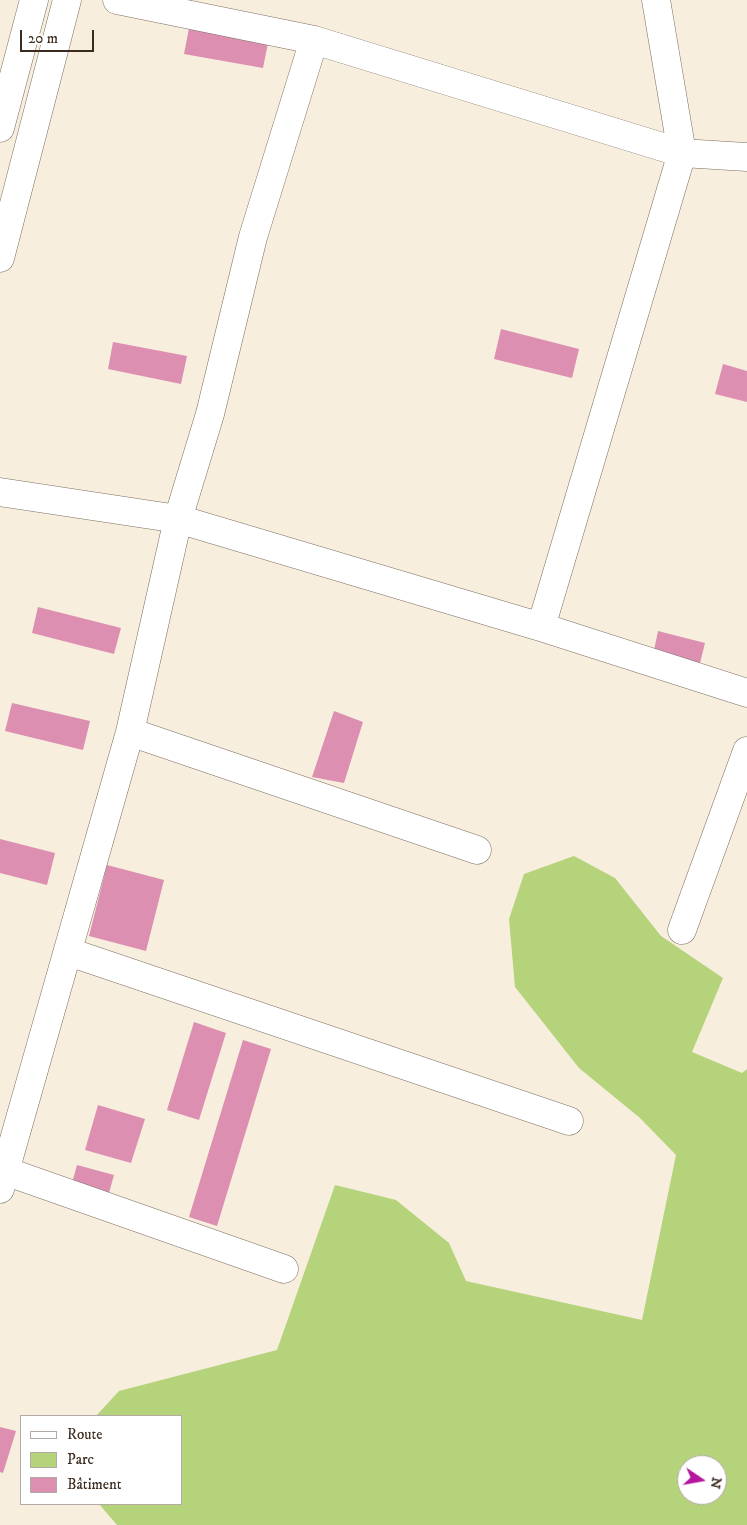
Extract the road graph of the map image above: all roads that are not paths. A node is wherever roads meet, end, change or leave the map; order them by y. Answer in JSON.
{"nodes":[{"id":1,"x":34,"y":0,"type":"edge"},
{"id":2,"x":67,"y":0,"type":"edge"},
{"id":3,"x":117,"y":0,"type":"edge"},
{"id":4,"x":656,"y":0,"type":"edge"},
{"id":5,"x":314,"y":40,"type":"junction"},
{"id":6,"x":0,"y":128,"type":"edge"},
{"id":7,"x":682,"y":153,"type":"junction"},
{"id":8,"x":747,"y":157,"type":"edge"},
{"id":9,"x":0,"y":258,"type":"edge"},
{"id":10,"x":0,"y":492,"type":"edge"},
{"id":11,"x":178,"y":519,"type":"junction"},
{"id":12,"x":541,"y":627,"type":"junction"},
{"id":13,"x":747,"y":693,"type":"edge"},
{"id":14,"x":130,"y":732,"type":"junction"},
{"id":15,"x":747,"y":751,"type":"edge"},
{"id":16,"x":477,"y":850,"type":"dead end"},
{"id":17,"x":682,"y":930,"type":"dead end"},
{"id":18,"x":69,"y":952,"type":"junction"},
{"id":19,"x":570,"y":1121,"type":"dead end"},
{"id":20,"x":2,"y":1180,"type":"edge"},
{"id":21,"x":284,"y":1269,"type":"dead end"}],
"edges":[{"from":1,"to":6,"type":"main road"},
{"from":2,"to":9,"type":"main road"},
{"from":3,"to":5,"type":"main road"},
{"from":4,"to":7,"type":"main road"},
{"from":5,"to":7,"type":"main road"},
{"from":5,"to":11,"type":"main road"},
{"from":7,"to":8,"type":"main road"},
{"from":7,"to":12,"type":"main road"},
{"from":10,"to":11,"type":"main road"},
{"from":11,"to":12,"type":"main road"},
{"from":11,"to":14,"type":"main road"},
{"from":12,"to":13,"type":"main road"},
{"from":14,"to":16,"type":"main road"},
{"from":14,"to":18,"type":"main road"},
{"from":15,"to":17,"type":"main road"},
{"from":18,"to":19,"type":"main road"},
{"from":18,"to":20,"type":"main road"},
{"from":20,"to":21,"type":"main road"}]}
